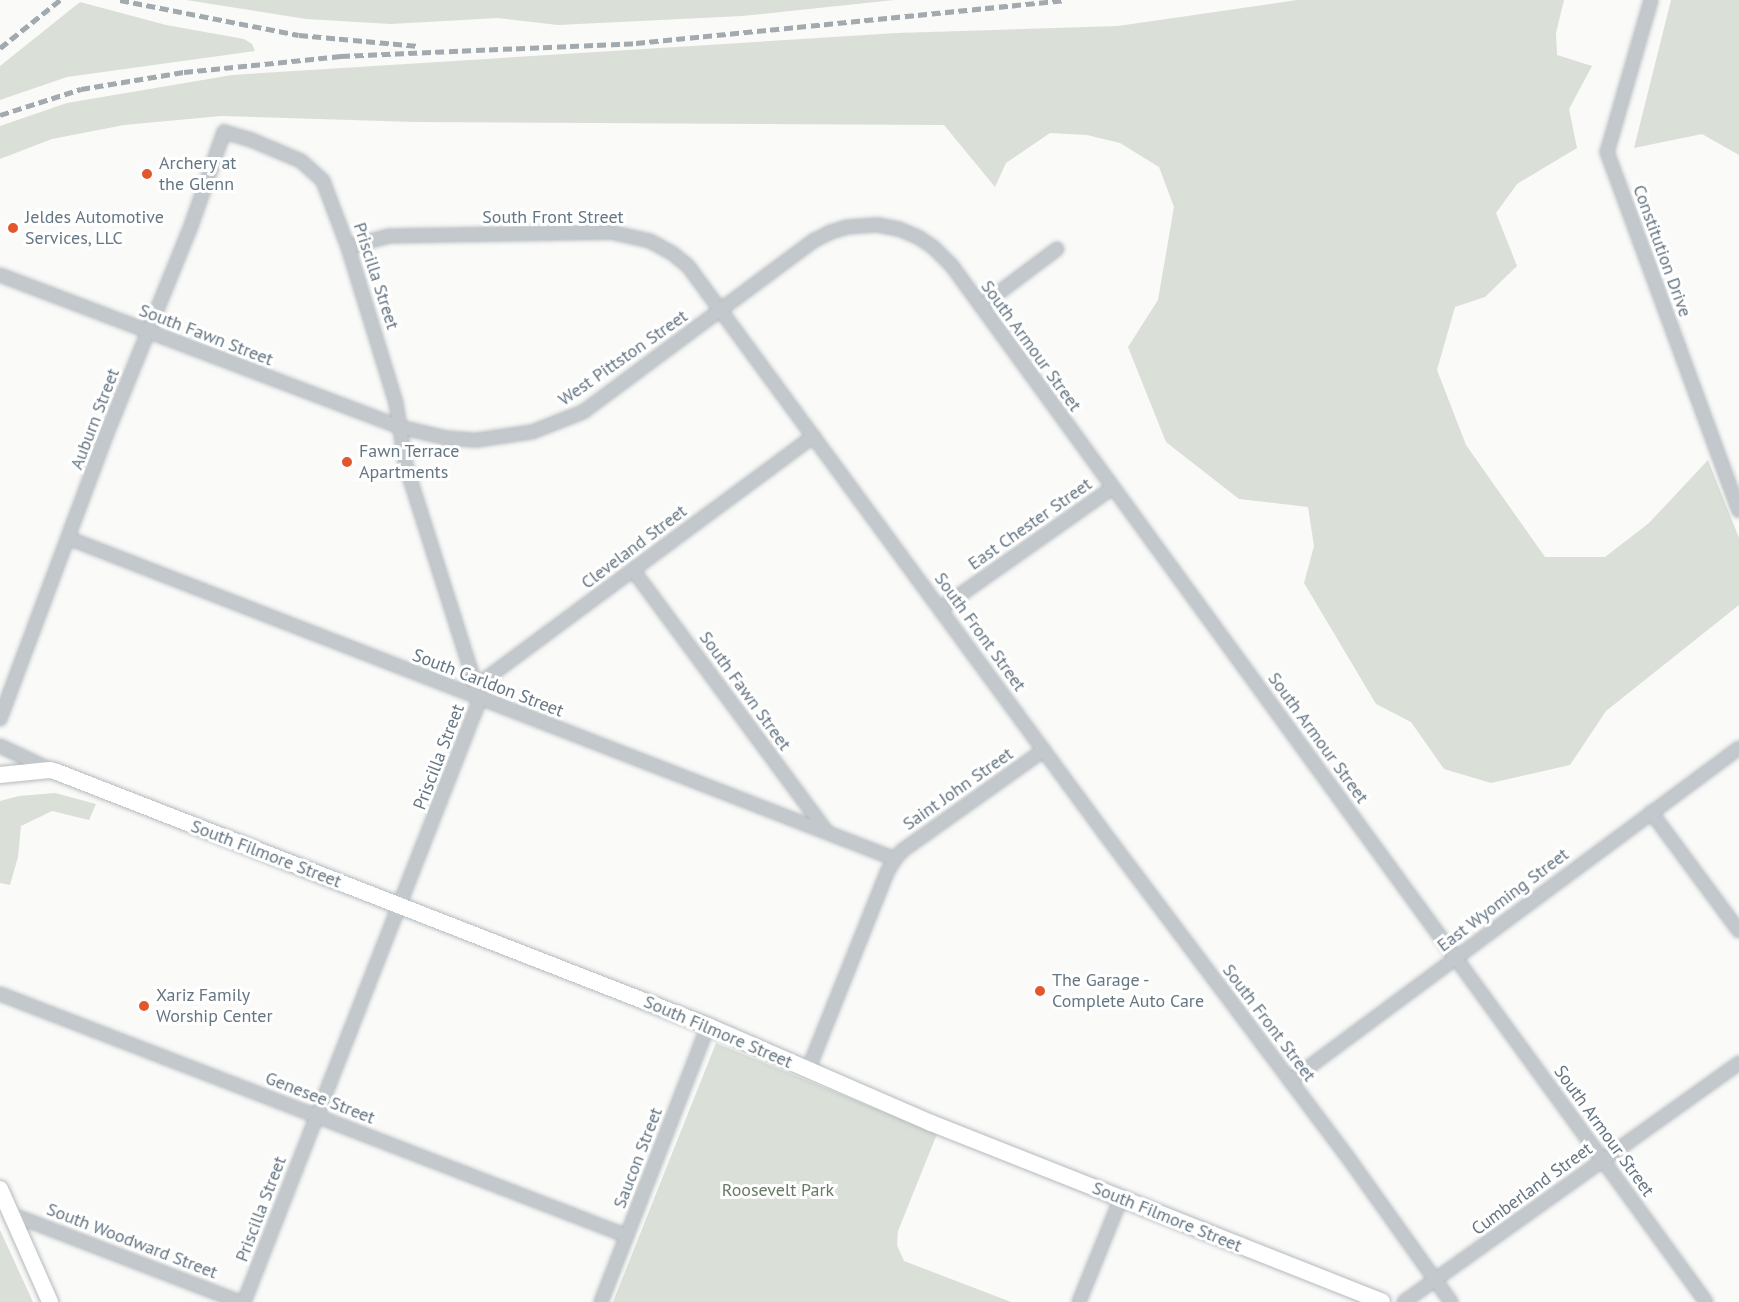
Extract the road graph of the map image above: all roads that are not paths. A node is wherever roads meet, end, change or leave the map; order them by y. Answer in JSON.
{"nodes":[{"id":1,"x":1651,"y":0,"type":"edge"},
{"id":2,"x":224,"y":132,"type":"joint"},
{"id":3,"x":348,"y":247,"type":"junction"},
{"id":4,"x":1057,"y":249,"type":"dead end"},
{"id":5,"x":0,"y":275,"type":"edge"},
{"id":6,"x":981,"y":306,"type":"junction"},
{"id":7,"x":722,"y":310,"type":"junction"},
{"id":8,"x":148,"y":332,"type":"junction"},
{"id":9,"x":400,"y":427,"type":"junction"},
{"id":10,"x":814,"y":436,"type":"junction"},
{"id":11,"x":1112,"y":488,"type":"junction"},
{"id":12,"x":1739,"y":510,"type":"edge"},
{"id":13,"x":68,"y":538,"type":"junction"},
{"id":14,"x":633,"y":570,"type":"junction"},
{"id":15,"x":940,"y":609,"type":"junction"},
{"id":16,"x":478,"y":693,"type":"junction"},
{"id":17,"x":0,"y":719,"type":"edge"},
{"id":18,"x":0,"y":746,"type":"edge"},
{"id":19,"x":1739,"y":748,"type":"edge"},
{"id":20,"x":1044,"y":750,"type":"junction"},
{"id":21,"x":50,"y":770,"type":"junction"},
{"id":22,"x":0,"y":775,"type":"edge"},
{"id":23,"x":1651,"y":813,"type":"junction"},
{"id":24,"x":828,"y":833,"type":"junction"},
{"id":25,"x":895,"y":859,"type":"junction"},
{"id":26,"x":400,"y":906,"type":"junction"},
{"id":27,"x":1739,"y":931,"type":"edge"},
{"id":28,"x":1456,"y":958,"type":"junction"},
{"id":29,"x":0,"y":994,"type":"edge"},
{"id":30,"x":708,"y":1026,"type":"junction"},
{"id":31,"x":1739,"y":1064,"type":"edge"},
{"id":32,"x":808,"y":1070,"type":"junction"},
{"id":33,"x":1290,"y":1081,"type":"junction"},
{"id":34,"x":317,"y":1116,"type":"junction"},
{"id":35,"x":1604,"y":1160,"type":"junction"},
{"id":36,"x":0,"y":1189,"type":"edge"},
{"id":37,"x":1121,"y":1198,"type":"junction"},
{"id":38,"x":11,"y":1214,"type":"junction"},
{"id":39,"x":627,"y":1236,"type":"junction"},
{"id":40,"x":1435,"y":1280,"type":"junction"},
{"id":41,"x":50,"y":1302,"type":"edge"},
{"id":42,"x":242,"y":1302,"type":"edge"},
{"id":43,"x":601,"y":1302,"type":"edge"},
{"id":44,"x":1079,"y":1302,"type":"edge"},
{"id":45,"x":1382,"y":1302,"type":"edge"},
{"id":46,"x":1404,"y":1302,"type":"edge"},
{"id":47,"x":1450,"y":1302,"type":"edge"},
{"id":48,"x":1706,"y":1302,"type":"edge"}],
"edges":[{"from":1,"to":12,"type":"street","name":"Constitution Drive"},
{"from":2,"to":3,"type":"street","name":"Priscilla Street"},
{"from":2,"to":8,"type":"street","name":"Auburn Street"},
{"from":3,"to":7,"type":"street","name":"South Front Street"},
{"from":3,"to":9,"type":"street","name":"Priscilla Street"},
{"from":4,"to":6,"type":"street"},
{"from":5,"to":8,"type":"street","name":"South Fawn Street"},
{"from":6,"to":7,"type":"street","name":"South Armour Street"},
{"from":6,"to":11,"type":"street","name":"South Armour Street"},
{"from":7,"to":9,"type":"street","name":"West Pittston Street"},
{"from":7,"to":10,"type":"street","name":"South Front Street"},
{"from":8,"to":9,"type":"street","name":"South Fawn Street"},
{"from":8,"to":13,"type":"street","name":"Auburn Street"},
{"from":9,"to":16,"type":"street","name":"Priscilla Street"},
{"from":10,"to":14,"type":"street","name":"Cleveland Street"},
{"from":10,"to":15,"type":"street","name":"South Front Street"},
{"from":11,"to":15,"type":"street","name":"East Chester Street"},
{"from":11,"to":28,"type":"street","name":"South Armour Street"},
{"from":13,"to":16,"type":"street","name":"South Carldon Street"},
{"from":13,"to":17,"type":"street","name":"Auburn Street"},
{"from":14,"to":16,"type":"street","name":"Cleveland Street"},
{"from":14,"to":24,"type":"street","name":"South Fawn Street"},
{"from":15,"to":20,"type":"street","name":"South Front Street"},
{"from":16,"to":24,"type":"street","name":"South Carldon Street"},
{"from":16,"to":26,"type":"street","name":"Priscilla Street"},
{"from":18,"to":21,"type":"street","name":"South Filmore Street"},
{"from":19,"to":23,"type":"street","name":"East Wyoming Street"},
{"from":20,"to":25,"type":"street","name":"Saint John Street"},
{"from":20,"to":33,"type":"street","name":"South Front Street"},
{"from":21,"to":22,"type":"street","name":"South Filmore Street"},
{"from":21,"to":26,"type":"street","name":"South Filmore Street"},
{"from":23,"to":27,"type":"street"},
{"from":23,"to":28,"type":"street","name":"East Wyoming Street"},
{"from":24,"to":25,"type":"street","name":"South Carldon Street"},
{"from":25,"to":32,"type":"street"},
{"from":26,"to":30,"type":"street","name":"South Filmore Street"},
{"from":26,"to":34,"type":"street","name":"Priscilla Street"},
{"from":28,"to":33,"type":"street","name":"East Wyoming Street"},
{"from":28,"to":35,"type":"street","name":"South Armour Street"},
{"from":29,"to":34,"type":"street","name":"Genesee Street"},
{"from":30,"to":32,"type":"street","name":"South Filmore Street"},
{"from":30,"to":39,"type":"street","name":"Saucon Street"},
{"from":31,"to":35,"type":"street","name":"Cumberland Street"},
{"from":32,"to":37,"type":"street","name":"South Filmore Street"},
{"from":33,"to":40,"type":"street","name":"South Front Street"},
{"from":34,"to":39,"type":"street","name":"Genesee Street"},
{"from":34,"to":42,"type":"street","name":"Priscilla Street"},
{"from":35,"to":40,"type":"street","name":"Cumberland Street"},
{"from":35,"to":48,"type":"street","name":"South Armour Street"},
{"from":36,"to":38,"type":"street"},
{"from":37,"to":44,"type":"street"},
{"from":37,"to":45,"type":"street","name":"South Filmore Street"},
{"from":38,"to":41,"type":"street"},
{"from":38,"to":42,"type":"street","name":"South Woodward Street"},
{"from":39,"to":43,"type":"street","name":"Saucon Street"},
{"from":40,"to":46,"type":"street","name":"Cumberland Street"},
{"from":40,"to":47,"type":"street","name":"South Front Street"}]}
